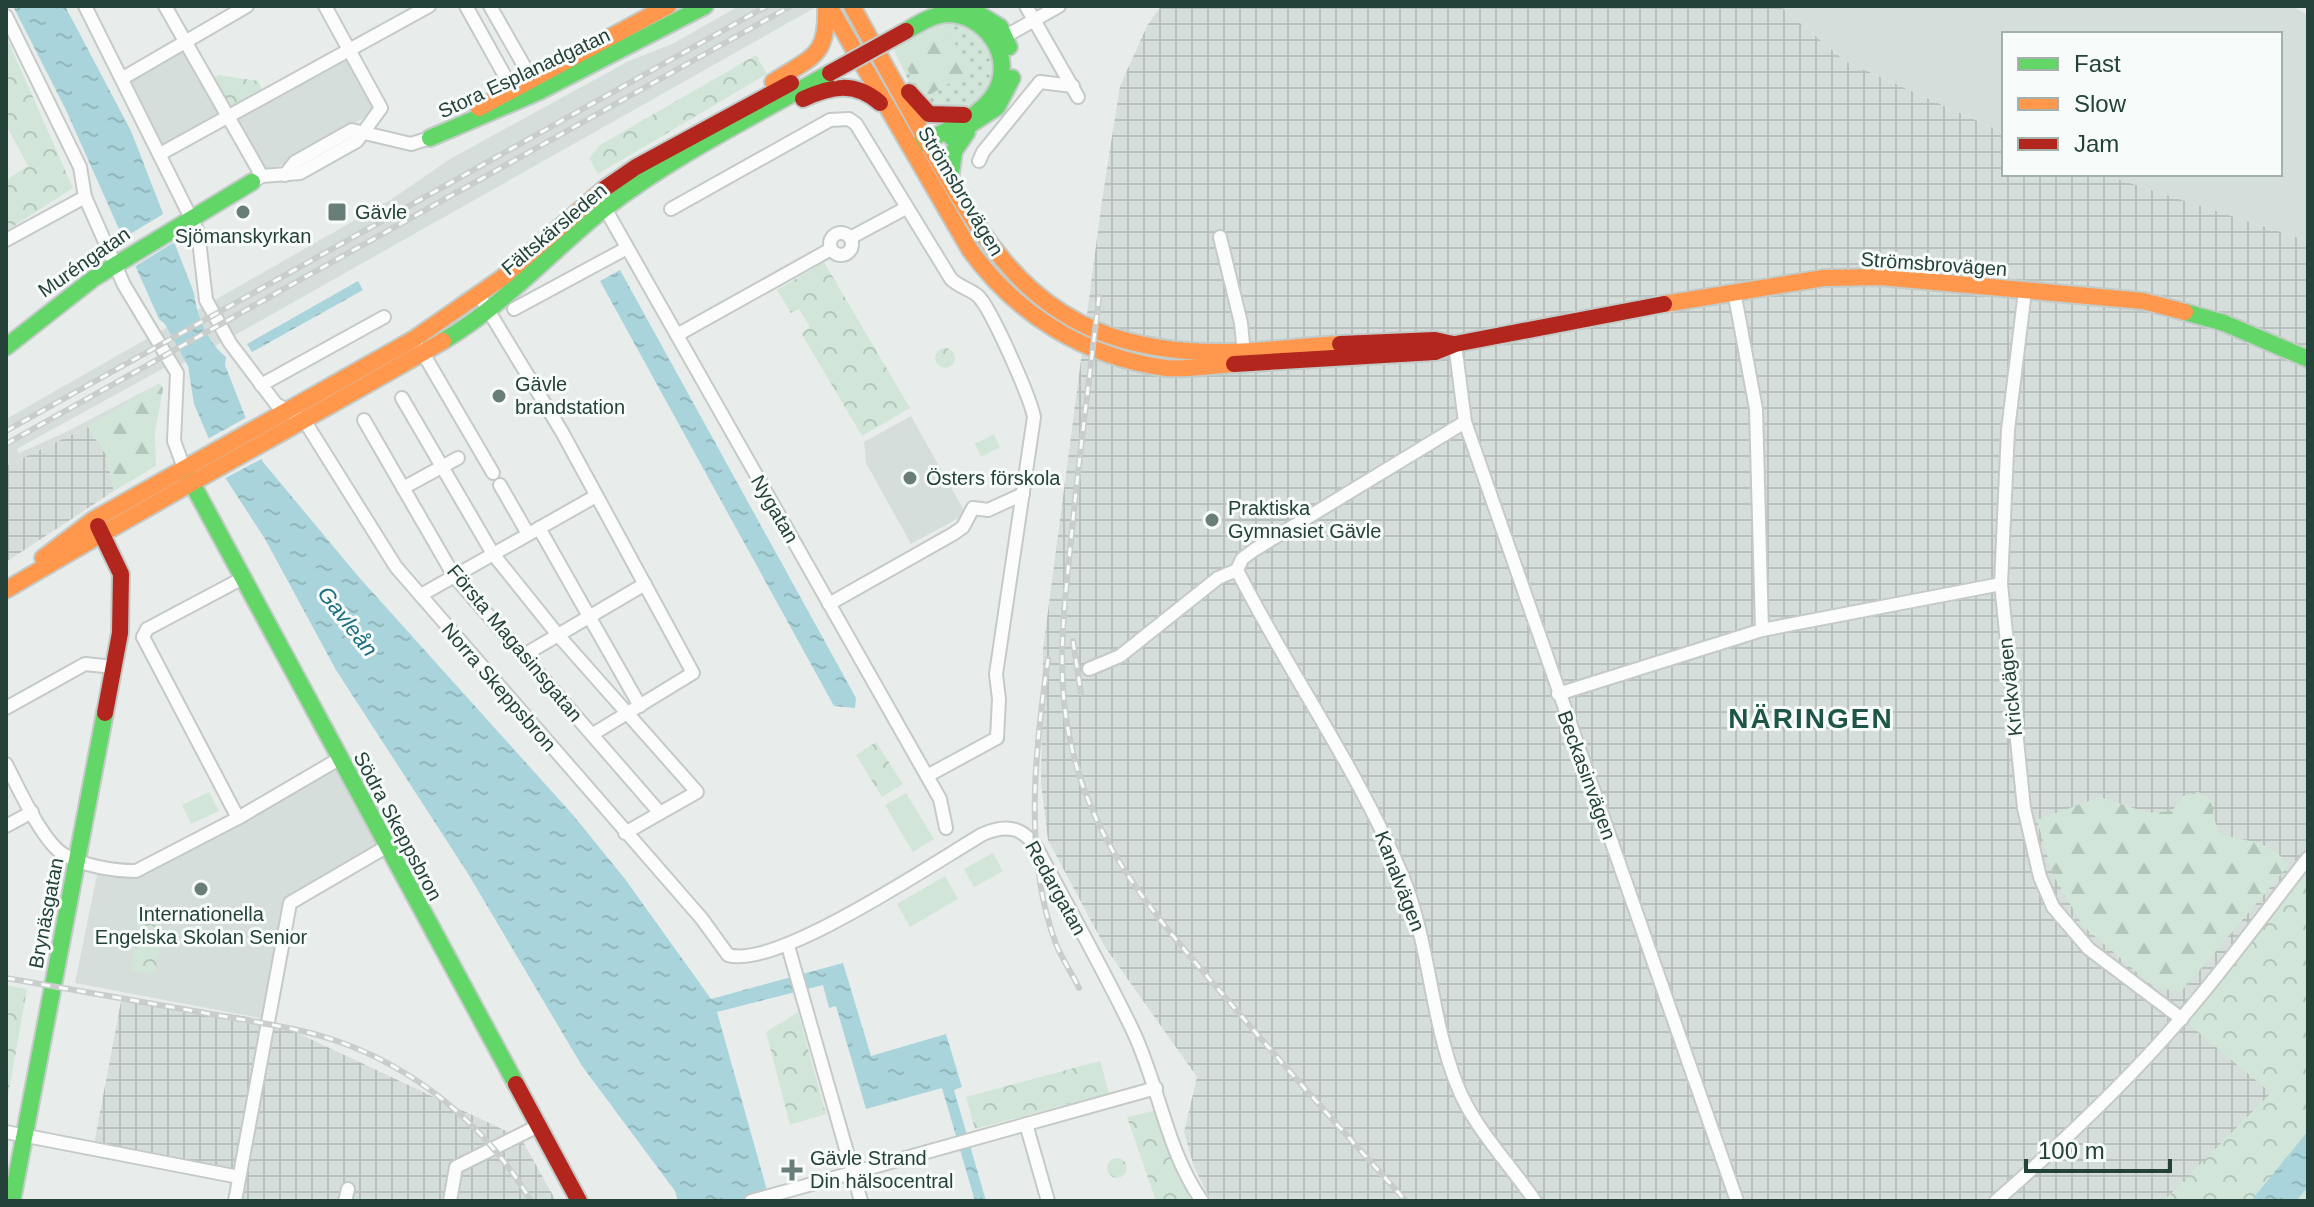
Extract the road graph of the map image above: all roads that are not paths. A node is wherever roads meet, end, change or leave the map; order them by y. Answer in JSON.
{"nodes":[{"id":1,"x":85,"y":6,"type":"edge"},
{"id":2,"x":165,"y":6,"type":"edge"},
{"id":3,"x":247,"y":6,"type":"edge"},
{"id":4,"x":325,"y":6,"type":"edge"},
{"id":5,"x":429,"y":6,"type":"edge"},
{"id":6,"x":466,"y":6,"type":"edge"},
{"id":7,"x":490,"y":6,"type":"edge"},
{"id":8,"x":705,"y":6,"type":"edge"},
{"id":9,"x":827,"y":6,"type":"edge"},
{"id":10,"x":852,"y":6,"type":"edge"},
{"id":11,"x":935,"y":6,"type":"edge"},
{"id":12,"x":965,"y":6,"type":"edge"},
{"id":13,"x":1026,"y":6,"type":"edge"},
{"id":14,"x":1059,"y":6,"type":"edge"},
{"id":15,"x":661,"y":8,"type":"edge"},
{"id":16,"x":6,"y":16,"type":"edge"},
{"id":17,"x":1034,"y":20,"type":"junction"},
{"id":18,"x":904,"y":26,"type":"junction"},
{"id":19,"x":668,"y":27,"type":"junction"},
{"id":20,"x":11,"y":36,"type":"edge"},
{"id":21,"x":1001,"y":39,"type":"junction"},
{"id":22,"x":185,"y":42,"type":"junction"},
{"id":23,"x":349,"y":51,"type":"junction"},
{"id":24,"x":882,"y":60,"type":"junction"},
{"id":25,"x":1059,"y":62,"type":"junction"},
{"id":26,"x":828,"y":68,"type":"junction"},
{"id":27,"x":123,"y":78,"type":"junction"},
{"id":28,"x":1040,"y":82,"type":"junction"},
{"id":29,"x":535,"y":86,"type":"junction"},
{"id":30,"x":516,"y":95,"type":"junction"},
{"id":31,"x":229,"y":117,"type":"junction"},
{"id":32,"x":970,"y":121,"type":"junction"},
{"id":33,"x":897,"y":122,"type":"junction"},
{"id":34,"x":364,"y":132,"type":"junction"},
{"id":35,"x":430,"y":138,"type":"joint"},
{"id":36,"x":928,"y":144,"type":"junction"},
{"id":37,"x":912,"y":152,"type":"junction"},
{"id":38,"x":160,"y":154,"type":"junction"},
{"id":39,"x":979,"y":161,"type":"dead end"},
{"id":40,"x":636,"y":167,"type":"junction"},
{"id":41,"x":258,"y":176,"type":"junction"},
{"id":42,"x":950,"y":182,"type":"junction"},
{"id":43,"x":640,"y":186,"type":"junction"},
{"id":44,"x":596,"y":194,"type":"junction"},
{"id":45,"x":85,"y":197,"type":"junction"},
{"id":46,"x":906,"y":208,"type":"junction"},
{"id":47,"x":605,"y":209,"type":"junction"},
{"id":48,"x":671,"y":209,"type":"dead end"},
{"id":49,"x":190,"y":217,"type":"junction"},
{"id":50,"x":1220,"y":237,"type":"dead end"},
{"id":51,"x":6,"y":240,"type":"edge"},
{"id":52,"x":627,"y":248,"type":"junction"},
{"id":53,"x":122,"y":259,"type":"junction"},
{"id":54,"x":1734,"y":291,"type":"junction"},
{"id":55,"x":2025,"y":291,"type":"junction"},
{"id":56,"x":484,"y":302,"type":"junction"},
{"id":57,"x":514,"y":309,"type":"dead end"},
{"id":58,"x":384,"y":317,"type":"dead end"},
{"id":59,"x":677,"y":335,"type":"junction"},
{"id":60,"x":1455,"y":344,"type":"junction"},
{"id":61,"x":419,"y":346,"type":"junction"},
{"id":62,"x":6,"y":347,"type":"edge"},
{"id":63,"x":1245,"y":358,"type":"junction"},
{"id":64,"x":2308,"y":359,"type":"edge"},
{"id":65,"x":261,"y":385,"type":"junction"},
{"id":66,"x":402,"y":398,"type":"dead end"},
{"id":67,"x":284,"y":411,"type":"junction"},
{"id":68,"x":304,"y":420,"type":"junction"},
{"id":69,"x":364,"y":420,"type":"dead end"},
{"id":70,"x":1465,"y":422,"type":"junction"},
{"id":71,"x":270,"y":430,"type":"junction"},
{"id":72,"x":458,"y":458,"type":"dead end"},
{"id":73,"x":443,"y":466,"type":"junction"},
{"id":74,"x":188,"y":475,"type":"junction"},
{"id":75,"x":403,"y":488,"type":"junction"},
{"id":76,"x":1023,"y":494,"type":"junction"},
{"id":77,"x":596,"y":496,"type":"junction"},
{"id":78,"x":98,"y":527,"type":"junction"},
{"id":79,"x":533,"y":531,"type":"junction"},
{"id":80,"x":493,"y":554,"type":"junction"},
{"id":81,"x":1237,"y":570,"type":"junction"},
{"id":82,"x":454,"y":576,"type":"junction"},
{"id":83,"x":243,"y":578,"type":"junction"},
{"id":84,"x":645,"y":584,"type":"junction"},
{"id":85,"x":2001,"y":584,"type":"junction"},
{"id":86,"x":6,"y":587,"type":"edge"},
{"id":87,"x":421,"y":595,"type":"junction"},
{"id":88,"x":829,"y":604,"type":"junction"},
{"id":89,"x":588,"y":616,"type":"junction"},
{"id":90,"x":1762,"y":630,"type":"junction"},
{"id":91,"x":120,"y":633,"type":"junction"},
{"id":92,"x":558,"y":635,"type":"junction"},
{"id":93,"x":143,"y":637,"type":"junction"},
{"id":94,"x":524,"y":655,"type":"junction"},
{"id":95,"x":114,"y":667,"type":"junction"},
{"id":96,"x":1089,"y":669,"type":"dead end"},
{"id":97,"x":1558,"y":694,"type":"junction"},
{"id":98,"x":640,"y":706,"type":"junction"},
{"id":99,"x":6,"y":708,"type":"edge"},
{"id":100,"x":627,"y":715,"type":"junction"},
{"id":101,"x":593,"y":734,"type":"junction"},
{"id":102,"x":339,"y":759,"type":"junction"},
{"id":103,"x":6,"y":764,"type":"edge"},
{"id":104,"x":927,"y":776,"type":"junction"},
{"id":105,"x":32,"y":812,"type":"junction"},
{"id":106,"x":660,"y":813,"type":"junction"},
{"id":107,"x":238,"y":818,"type":"junction"},
{"id":108,"x":6,"y":826,"type":"edge"},
{"id":109,"x":946,"y":828,"type":"dead end"},
{"id":110,"x":625,"y":833,"type":"junction"},
{"id":111,"x":386,"y":847,"type":"junction"},
{"id":112,"x":77,"y":858,"type":"junction"},
{"id":113,"x":2308,"y":858,"type":"edge"},
{"id":114,"x":788,"y":946,"type":"junction"},
{"id":115,"x":728,"y":955,"type":"joint"},
{"id":116,"x":2182,"y":1019,"type":"junction"},
{"id":117,"x":1156,"y":1088,"type":"junction"},
{"id":118,"x":1026,"y":1124,"type":"junction"},
{"id":119,"x":538,"y":1126,"type":"junction"},
{"id":120,"x":6,"y":1132,"type":"edge"},
{"id":121,"x":25,"y":1136,"type":"junction"},
{"id":122,"x":853,"y":1172,"type":"junction"},
{"id":123,"x":239,"y":1177,"type":"junction"},
{"id":124,"x":12,"y":1201,"type":"edge"},
{"id":125,"x":235,"y":1201,"type":"edge"},
{"id":126,"x":450,"y":1201,"type":"edge"},
{"id":127,"x":579,"y":1201,"type":"edge"},
{"id":128,"x":751,"y":1201,"type":"edge"},
{"id":129,"x":861,"y":1201,"type":"edge"},
{"id":130,"x":1048,"y":1201,"type":"edge"},
{"id":131,"x":1202,"y":1201,"type":"edge"},
{"id":132,"x":1535,"y":1201,"type":"edge"},
{"id":133,"x":1737,"y":1201,"type":"edge"},
{"id":134,"x":1996,"y":1201,"type":"edge"}],
"edges":[{"from":1,"to":27,"type":"street"},
{"from":2,"to":22,"type":"street"},
{"from":3,"to":22,"type":"street"},
{"from":4,"to":23,"type":"street"},
{"from":5,"to":23,"type":"street"},
{"from":6,"to":30,"type":"street"},
{"from":7,"to":29,"type":"street"},
{"from":8,"to":19,"type":"main road","name":"Stora Esplanadgatan"},
{"from":9,"to":33,"type":"main road","name":"Strömsbrovägen"},
{"from":9,"to":40,"type":"main road"},
{"from":10,"to":24,"type":"main road","name":"Strömsbrovägen"},
{"from":11,"to":18,"type":"main road","name":"Fältskärsleden"},
{"from":12,"to":21,"type":"main road"},
{"from":13,"to":17,"type":"street"},
{"from":14,"to":17,"type":"street"},
{"from":15,"to":19,"type":"street"},
{"from":15,"to":29,"type":"main road","name":"Stora Esplanadgatan"},
{"from":16,"to":20,"type":"street"},
{"from":17,"to":21,"type":"street"},
{"from":17,"to":25,"type":"street"},
{"from":18,"to":21,"type":"main road","name":"Fältskärsleden"},
{"from":18,"to":26,"type":"main road","name":"Fältskärsleden","bridge":true},
{"from":19,"to":29,"type":"main road","name":"Stora Esplanadgatan"},
{"from":20,"to":45,"type":"street"},
{"from":21,"to":32,"type":"main road"},
{"from":22,"to":27,"type":"street"},
{"from":22,"to":31,"type":"street"},
{"from":23,"to":31,"type":"street"},
{"from":23,"to":34,"type":"street"},
{"from":24,"to":32,"type":"main road"},
{"from":24,"to":36,"type":"main road","name":"Strömsbrovägen"},
{"from":25,"to":28,"type":"street"},
{"from":25,"to":28,"type":"street"},
{"from":26,"to":40,"type":"main road","name":"Fältskärsleden"},
{"from":26,"to":43,"type":"main road","name":"Fältskärsleden"},
{"from":27,"to":38,"type":"street"},
{"from":28,"to":39,"type":"street"},
{"from":29,"to":30,"type":"main road","name":"Stora Esplanadgatan"},
{"from":30,"to":35,"type":"main road","name":"Stora Esplanadgatan"},
{"from":31,"to":38,"type":"street"},
{"from":31,"to":41,"type":"street"},
{"from":32,"to":36,"type":"main road"},
{"from":32,"to":42,"type":"main road"},
{"from":33,"to":37,"type":"main road","name":"Strömsbrovägen"},
{"from":33,"to":43,"type":"main road"},
{"from":34,"to":35,"type":"street"},
{"from":34,"to":41,"type":"street"},
{"from":36,"to":37,"type":"main road"},
{"from":36,"to":42,"type":"main road","name":"Strömsbrovägen"},
{"from":37,"to":63,"type":"main road","name":"Strömsbrovägen"},
{"from":38,"to":49,"type":"street"},
{"from":40,"to":44,"type":"main road","name":"Fältskärsleden"},
{"from":41,"to":49,"type":"main road","name":"Muréngatan"},
{"from":42,"to":63,"type":"main road","name":"Strömsbrovägen"},
{"from":43,"to":47,"type":"main road","name":"Fältskärsleden"},
{"from":44,"to":47,"type":"street","name":"Nygatan"},
{"from":44,"to":56,"type":"main road","name":"Fältskärsleden"},
{"from":45,"to":51,"type":"street"},
{"from":45,"to":53,"type":"street"},
{"from":46,"to":48,"type":"street"},
{"from":46,"to":59,"type":"street"},
{"from":46,"to":76,"type":"street"},
{"from":47,"to":52,"type":"street","name":"Nygatan"},
{"from":47,"to":56,"type":"main road","name":"Fältskärsleden"},
{"from":49,"to":53,"type":"main road","name":"Muréngatan"},
{"from":49,"to":65,"type":"street"},
{"from":50,"to":63,"type":"street"},
{"from":52,"to":57,"type":"street"},
{"from":52,"to":59,"type":"street","name":"Nygatan"},
{"from":53,"to":62,"type":"main road","name":"Muréngatan"},
{"from":53,"to":74,"type":"street"},
{"from":54,"to":55,"type":"main road","name":"Strömsbrovägen"},
{"from":54,"to":60,"type":"main road","name":"Strömsbrovägen"},
{"from":54,"to":90,"type":"street"},
{"from":55,"to":64,"type":"main road","name":"Strömsbrovägen"},
{"from":55,"to":85,"type":"street","name":"Krickvägen"},
{"from":56,"to":61,"type":"main road","name":"Fältskärsleden"},
{"from":56,"to":77,"type":"street"},
{"from":58,"to":65,"type":"street"},
{"from":59,"to":88,"type":"street","name":"Nygatan"},
{"from":60,"to":63,"type":"main road","name":"Strömsbrovägen"},
{"from":60,"to":70,"type":"street","name":"Beckasinvägen"},
{"from":61,"to":67,"type":"main road","name":"Fältskärsleden"},
{"from":61,"to":68,"type":"main road","name":"Fältskärsleden"},
{"from":61,"to":79,"type":"street"},
{"from":65,"to":67,"type":"street"},
{"from":66,"to":73,"type":"street"},
{"from":67,"to":68,"type":"street"},
{"from":67,"to":71,"type":"main road","name":"Fältskärsleden"},
{"from":68,"to":71,"type":"main road","name":"Fältskärsleden"},
{"from":68,"to":87,"type":"street","name":"Norra Skeppsbron"},
{"from":69,"to":75,"type":"street","name":"Första Magasinsgatan"},
{"from":70,"to":81,"type":"street"},
{"from":70,"to":97,"type":"street","name":"Beckasinvägen"},
{"from":71,"to":74,"type":"main road","name":"Fältskärsleden"},
{"from":72,"to":73,"type":"street"},
{"from":73,"to":75,"type":"street"},
{"from":73,"to":80,"type":"street"},
{"from":74,"to":78,"type":"main road","name":"Fältskärsleden"},
{"from":74,"to":83,"type":"main road","name":"Södra Skeppsbron"},
{"from":75,"to":82,"type":"street","name":"Första Magasinsgatan"},
{"from":76,"to":88,"type":"street"},
{"from":76,"to":104,"type":"street"},
{"from":77,"to":79,"type":"street"},
{"from":77,"to":84,"type":"street"},
{"from":78,"to":86,"type":"main road","name":"Fältskärsleden"},
{"from":78,"to":91,"type":"main road","name":"Brynäsgatan"},
{"from":79,"to":80,"type":"street"},
{"from":79,"to":89,"type":"street"},
{"from":80,"to":82,"type":"street"},
{"from":80,"to":92,"type":"street"},
{"from":81,"to":96,"type":"street"},
{"from":81,"to":132,"type":"street","name":"Kanalvägen"},
{"from":82,"to":87,"type":"street"},
{"from":82,"to":94,"type":"street","name":"Första Magasinsgatan"},
{"from":83,"to":93,"type":"street"},
{"from":83,"to":102,"type":"main road","name":"Södra Skeppsbron"},
{"from":84,"to":89,"type":"street"},
{"from":84,"to":98,"type":"street"},
{"from":85,"to":90,"type":"street"},
{"from":85,"to":116,"type":"street","name":"Krickvägen"},
{"from":87,"to":110,"type":"street","name":"Norra Skeppsbron"},
{"from":88,"to":104,"type":"street","name":"Nygatan"},
{"from":89,"to":92,"type":"street"},
{"from":89,"to":98,"type":"street"},
{"from":90,"to":97,"type":"street"},
{"from":91,"to":93,"type":"street"},
{"from":91,"to":95,"type":"main road","name":"Brynäsgatan"},
{"from":92,"to":94,"type":"street"},
{"from":92,"to":100,"type":"street"},
{"from":93,"to":107,"type":"street"},
{"from":94,"to":101,"type":"street","name":"Första Magasinsgatan"},
{"from":95,"to":99,"type":"street"},
{"from":95,"to":112,"type":"main road","name":"Brynäsgatan"},
{"from":97,"to":133,"type":"street","name":"Beckasinvägen"},
{"from":98,"to":100,"type":"street"},
{"from":100,"to":101,"type":"street"},
{"from":100,"to":106,"type":"street"},
{"from":101,"to":106,"type":"street","name":"Första Magasinsgatan"},
{"from":102,"to":107,"type":"street"},
{"from":102,"to":111,"type":"main road","name":"Södra Skeppsbron"},
{"from":103,"to":105,"type":"street"},
{"from":104,"to":109,"type":"street","name":"Nygatan"},
{"from":105,"to":108,"type":"street"},
{"from":105,"to":112,"type":"street"},
{"from":106,"to":110,"type":"street"},
{"from":107,"to":112,"type":"street"},
{"from":110,"to":115,"type":"street","name":"Norra Skeppsbron"},
{"from":111,"to":119,"type":"main road","name":"Södra Skeppsbron"},
{"from":111,"to":123,"type":"street"},
{"from":112,"to":121,"type":"main road","name":"Brynäsgatan"},
{"from":113,"to":116,"type":"street"},
{"from":114,"to":115,"type":"street","name":"Redargatan"},
{"from":114,"to":117,"type":"street","name":"Redargatan"},
{"from":114,"to":122,"type":"street"},
{"from":116,"to":134,"type":"street"},
{"from":117,"to":118,"type":"street"},
{"from":117,"to":131,"type":"street","name":"Redargatan"},
{"from":118,"to":122,"type":"street"},
{"from":118,"to":130,"type":"street"},
{"from":119,"to":126,"type":"street"},
{"from":119,"to":127,"type":"main road","name":"Södra Skeppsbron"},
{"from":120,"to":121,"type":"street"},
{"from":121,"to":123,"type":"street"},
{"from":121,"to":124,"type":"main road","name":"Brynäsgatan"},
{"from":122,"to":128,"type":"street"},
{"from":122,"to":129,"type":"street"},
{"from":123,"to":125,"type":"street"}]}
